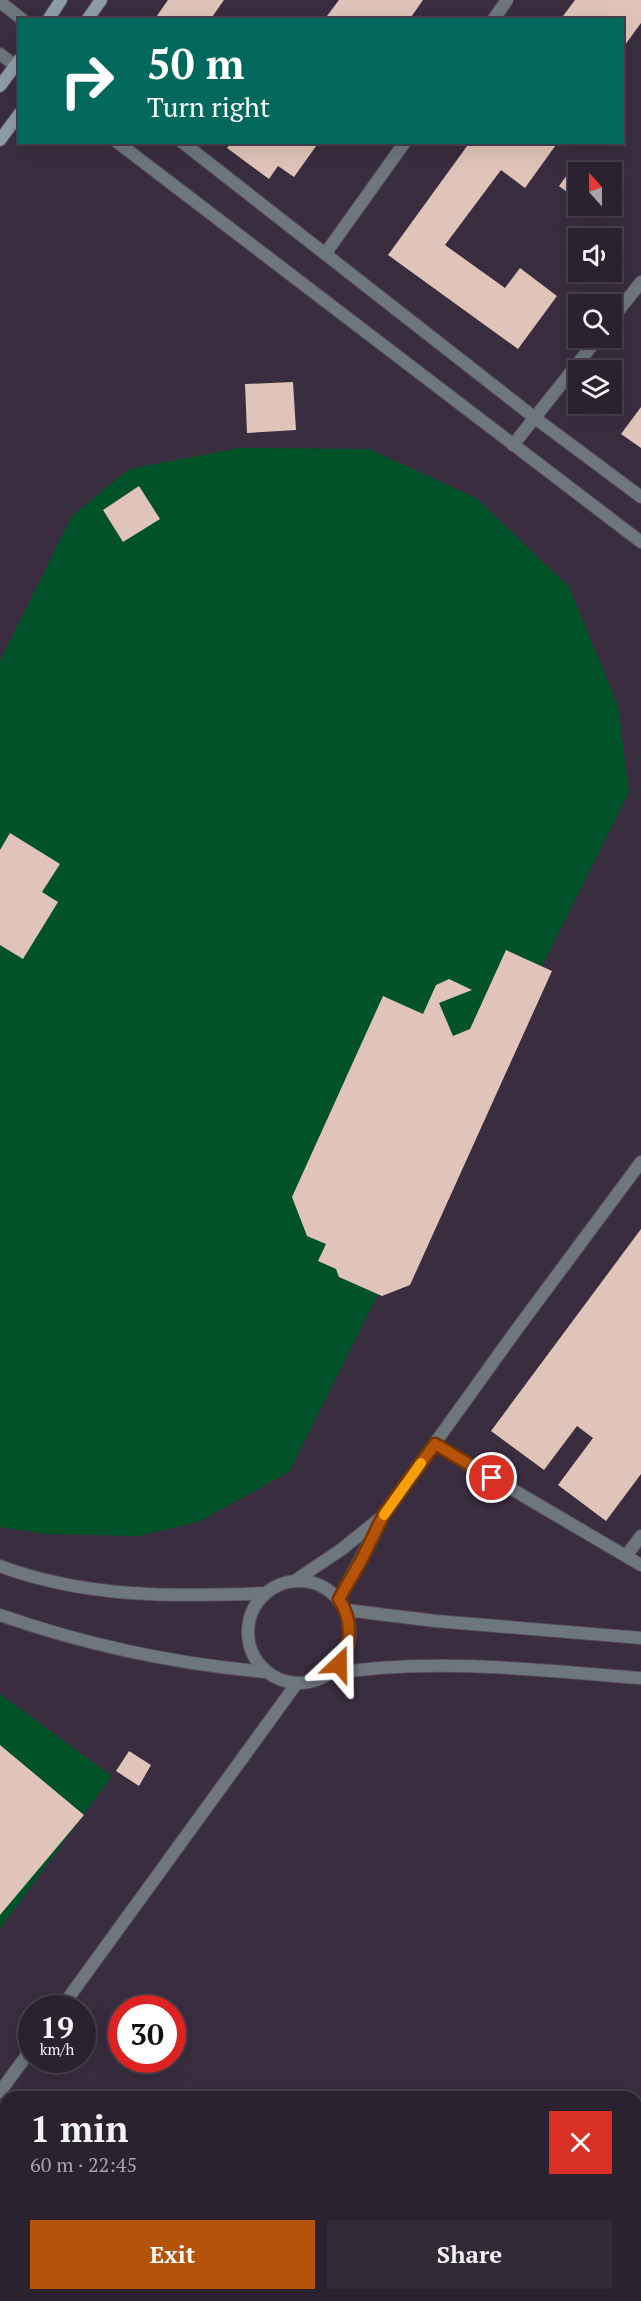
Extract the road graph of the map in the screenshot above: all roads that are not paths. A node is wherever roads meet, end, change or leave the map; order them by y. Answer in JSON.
{"nodes":[{"id":1,"x":62,"y":0,"type":"edge"},
{"id":2,"x":101,"y":0,"type":"edge"},
{"id":3,"x":507,"y":0,"type":"edge"},
{"id":4,"x":0,"y":2,"type":"edge"},
{"id":5,"x":20,"y":18,"type":"edge"},
{"id":6,"x":49,"y":18,"type":"edge"},
{"id":7,"x":88,"y":18,"type":"edge"},
{"id":8,"x":494,"y":18,"type":"edge"},
{"id":9,"x":0,"y":54,"type":"edge"},
{"id":10,"x":18,"y":64,"type":"edge"},
{"id":11,"x":0,"y":86,"type":"edge"},
{"id":12,"x":18,"y":116,"type":"edge"},
{"id":13,"x":0,"y":140,"type":"edge"},
{"id":14,"x":120,"y":144,"type":"edge"},
{"id":15,"x":185,"y":144,"type":"edge"},
{"id":16,"x":404,"y":144,"type":"edge"},
{"id":17,"x":325,"y":254,"type":"junction"},
{"id":18,"x":641,"y":282,"type":"edge"},
{"id":19,"x":622,"y":306,"type":"edge"},
{"id":20,"x":590,"y":348,"type":"edge"},
{"id":21,"x":535,"y":418,"type":"junction"},
{"id":22,"x":513,"y":445,"type":"junction"},
{"id":23,"x":641,"y":497,"type":"edge"},
{"id":24,"x":641,"y":542,"type":"edge"},
{"id":25,"x":641,"y":1162,"type":"edge"},
{"id":26,"x":435,"y":1444,"type":"junction"},
{"id":27,"x":384,"y":1514,"type":"junction"},
{"id":28,"x":641,"y":1536,"type":"edge"},
{"id":29,"x":626,"y":1556,"type":"junction"},
{"id":30,"x":641,"y":1565,"type":"edge"},
{"id":31,"x":0,"y":1566,"type":"edge"},
{"id":32,"x":296,"y":1580,"type":"junction"},
{"id":33,"x":266,"y":1593,"type":"junction"},
{"id":34,"x":339,"y":1599,"type":"junction"},
{"id":35,"x":346,"y":1610,"type":"junction"},
{"id":36,"x":0,"y":1615,"type":"edge"},
{"id":37,"x":641,"y":1638,"type":"edge"},
{"id":38,"x":266,"y":1672,"type":"junction"},
{"id":39,"x":329,"y":1674,"type":"junction"},
{"id":40,"x":641,"y":1678,"type":"edge"},
{"id":41,"x":297,"y":1683,"type":"junction"},
{"id":42,"x":70,"y":1995,"type":"edge"},
{"id":43,"x":18,"y":2067,"type":"edge"},
{"id":44,"x":1,"y":2091,"type":"edge"}],
"edges":[{"from":1,"to":6,"type":"street"},
{"from":2,"to":7,"type":"street"},
{"from":3,"to":8,"type":"street"},
{"from":4,"to":5,"type":"street"},
{"from":9,"to":10,"type":"street"},
{"from":10,"to":11,"type":"street"},
{"from":12,"to":13,"type":"street"},
{"from":14,"to":22,"type":"street"},
{"from":15,"to":17,"type":"street"},
{"from":16,"to":17,"type":"street"},
{"from":17,"to":21,"type":"street"},
{"from":18,"to":19,"type":"street"},
{"from":20,"to":21,"type":"street"},
{"from":21,"to":22,"type":"street"},
{"from":21,"to":23,"type":"street"},
{"from":22,"to":24,"type":"street"},
{"from":25,"to":26,"type":"street"},
{"from":26,"to":27,"type":"street"},
{"from":26,"to":29,"type":"street"},
{"from":27,"to":32,"type":"street"},
{"from":27,"to":34,"type":"street"},
{"from":28,"to":29,"type":"street"},
{"from":29,"to":30,"type":"street"},
{"from":31,"to":33,"type":"street"},
{"from":32,"to":33,"type":"street"},
{"from":32,"to":34,"type":"street"},
{"from":33,"to":38,"type":"street"},
{"from":34,"to":35,"type":"street"},
{"from":35,"to":37,"type":"street"},
{"from":35,"to":39,"type":"street"},
{"from":36,"to":38,"type":"street"},
{"from":38,"to":41,"type":"street"},
{"from":39,"to":40,"type":"street"},
{"from":39,"to":41,"type":"street"},
{"from":41,"to":42,"type":"street"},
{"from":43,"to":44,"type":"street"}]}
